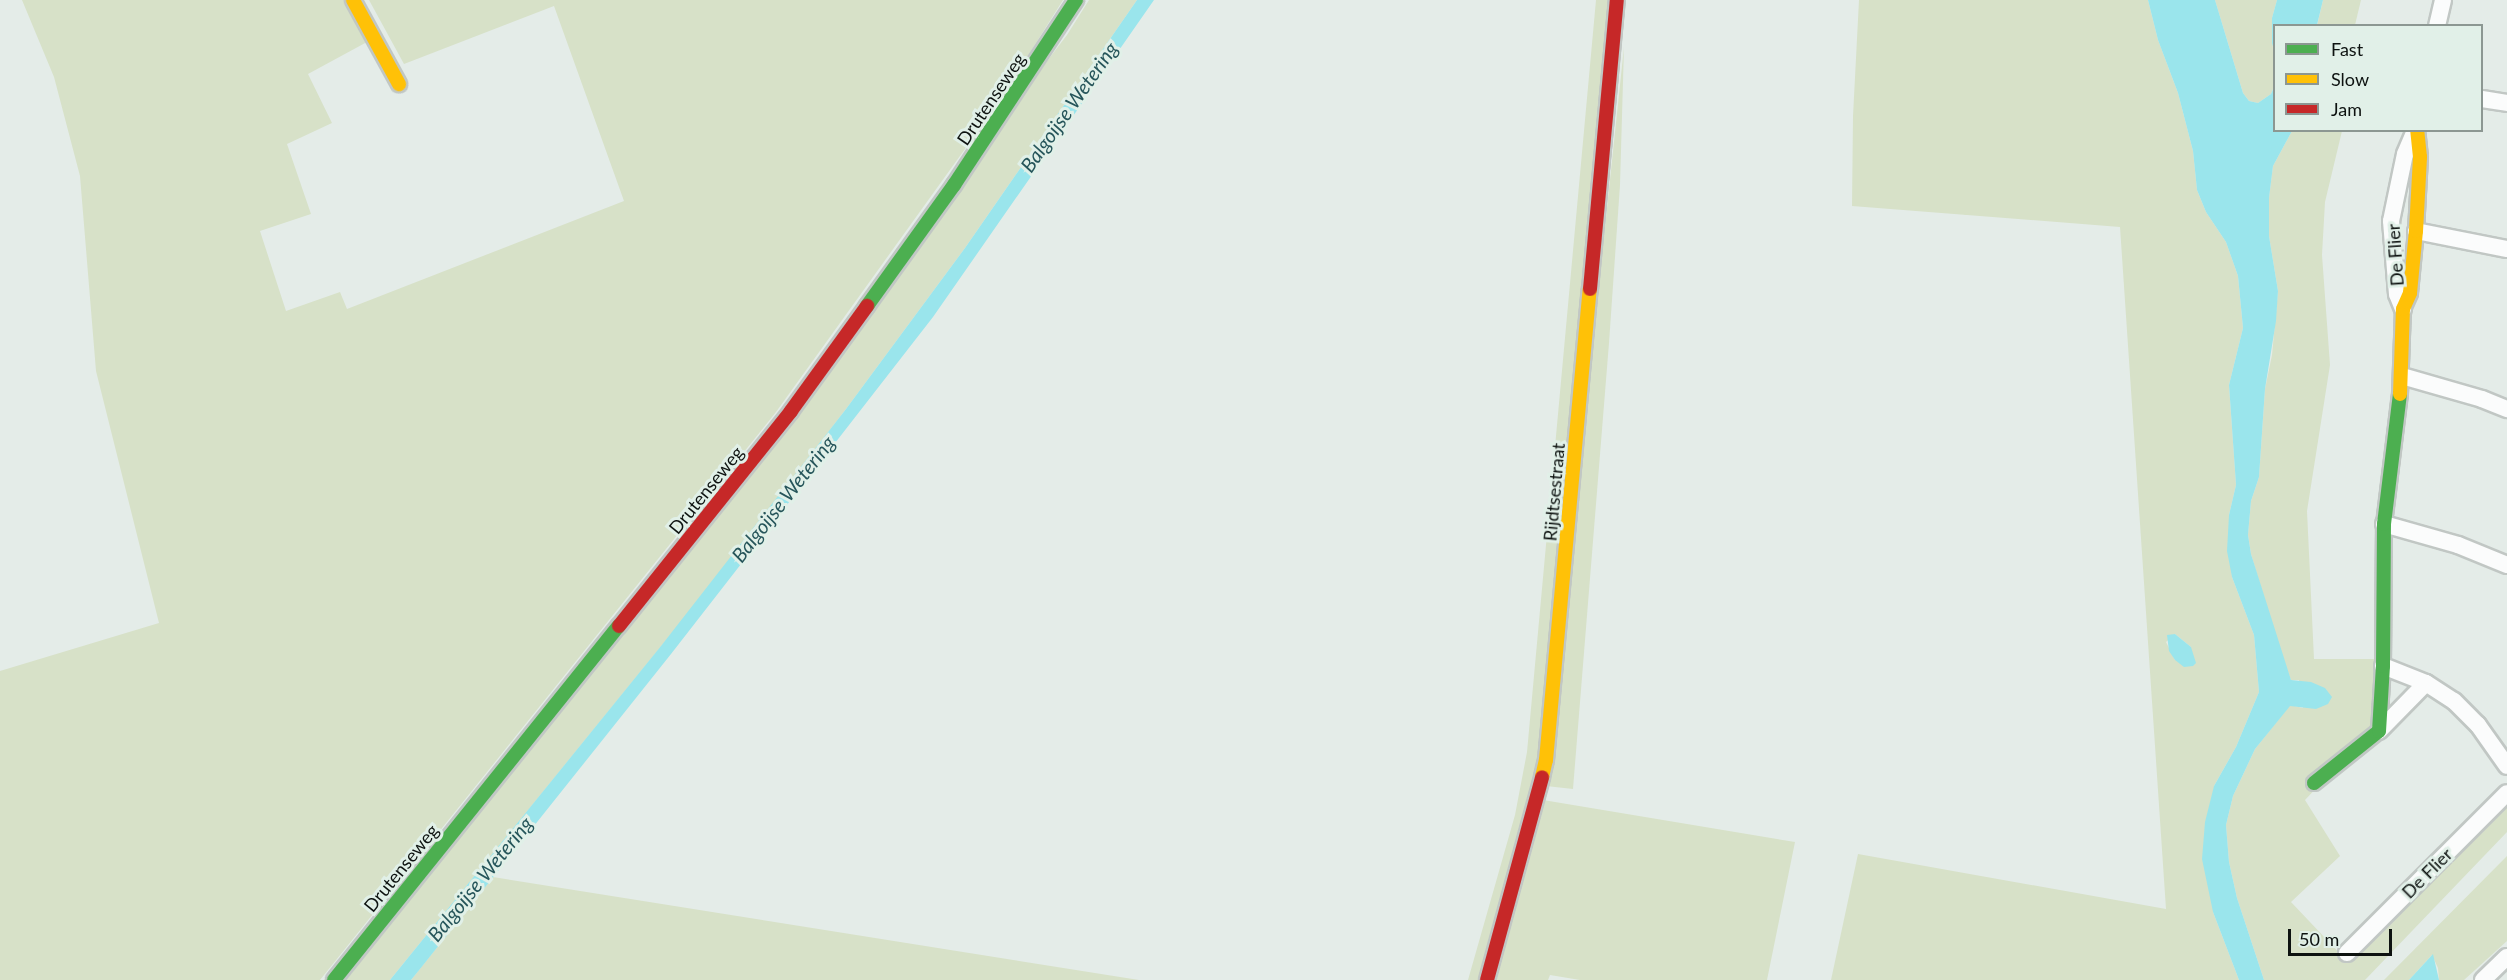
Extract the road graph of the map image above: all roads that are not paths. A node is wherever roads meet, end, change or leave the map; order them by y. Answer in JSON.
{"nodes":[{"id":1,"x":353,"y":0,"type":"edge"},
{"id":2,"x":1076,"y":0,"type":"edge"},
{"id":3,"x":1617,"y":0,"type":"edge"},
{"id":4,"x":2443,"y":0,"type":"edge"},
{"id":5,"x":2437,"y":24,"type":"edge"},
{"id":6,"x":399,"y":84,"type":"dead end"},
{"id":7,"x":2483,"y":99,"type":"edge"},
{"id":8,"x":2507,"y":103,"type":"edge"},
{"id":9,"x":2415,"y":132,"type":"edge"},
{"id":10,"x":2416,"y":132,"type":"edge"},
{"id":11,"x":2416,"y":231,"type":"junction"},
{"id":12,"x":2507,"y":249,"type":"edge"},
{"id":13,"x":2403,"y":309,"type":"junction"},
{"id":14,"x":2402,"y":376,"type":"junction"},
{"id":15,"x":2507,"y":409,"type":"edge"},
{"id":16,"x":2384,"y":524,"type":"junction"},
{"id":17,"x":2507,"y":565,"type":"edge"},
{"id":18,"x":2383,"y":666,"type":"junction"},
{"id":19,"x":2426,"y":683,"type":"junction"},
{"id":20,"x":2379,"y":731,"type":"junction"},
{"id":21,"x":2507,"y":766,"type":"edge"},
{"id":22,"x":2314,"y":783,"type":"dead end"},
{"id":23,"x":2507,"y":793,"type":"edge"},
{"id":24,"x":2347,"y":953,"type":"dead end"},
{"id":25,"x":2507,"y":957,"type":"edge"},
{"id":26,"x":334,"y":980,"type":"edge"},
{"id":27,"x":1487,"y":980,"type":"edge"},
{"id":28,"x":2483,"y":980,"type":"edge"}],
"edges":[{"from":1,"to":6,"type":"street"},
{"from":2,"to":26,"type":"street","name":"Drutenseweg"},
{"from":3,"to":27,"type":"street","name":"Rijdtsestraat"},
{"from":4,"to":5,"type":"street"},
{"from":7,"to":8,"type":"street"},
{"from":9,"to":13,"type":"street","name":"De Flier"},
{"from":10,"to":11,"type":"street","name":"De Flier"},
{"from":11,"to":12,"type":"street","name":"De Flier"},
{"from":11,"to":13,"type":"street","name":"De Flier"},
{"from":13,"to":14,"type":"street","name":"De Flier"},
{"from":14,"to":15,"type":"street"},
{"from":14,"to":16,"type":"street","name":"De Flier"},
{"from":16,"to":17,"type":"street"},
{"from":16,"to":18,"type":"street","name":"De Flier"},
{"from":18,"to":19,"type":"street"},
{"from":18,"to":20,"type":"street","name":"De Flier"},
{"from":19,"to":20,"type":"street"},
{"from":19,"to":21,"type":"street"},
{"from":20,"to":22,"type":"street"},
{"from":23,"to":24,"type":"street","name":"De Flier"},
{"from":25,"to":28,"type":"street"}]}
